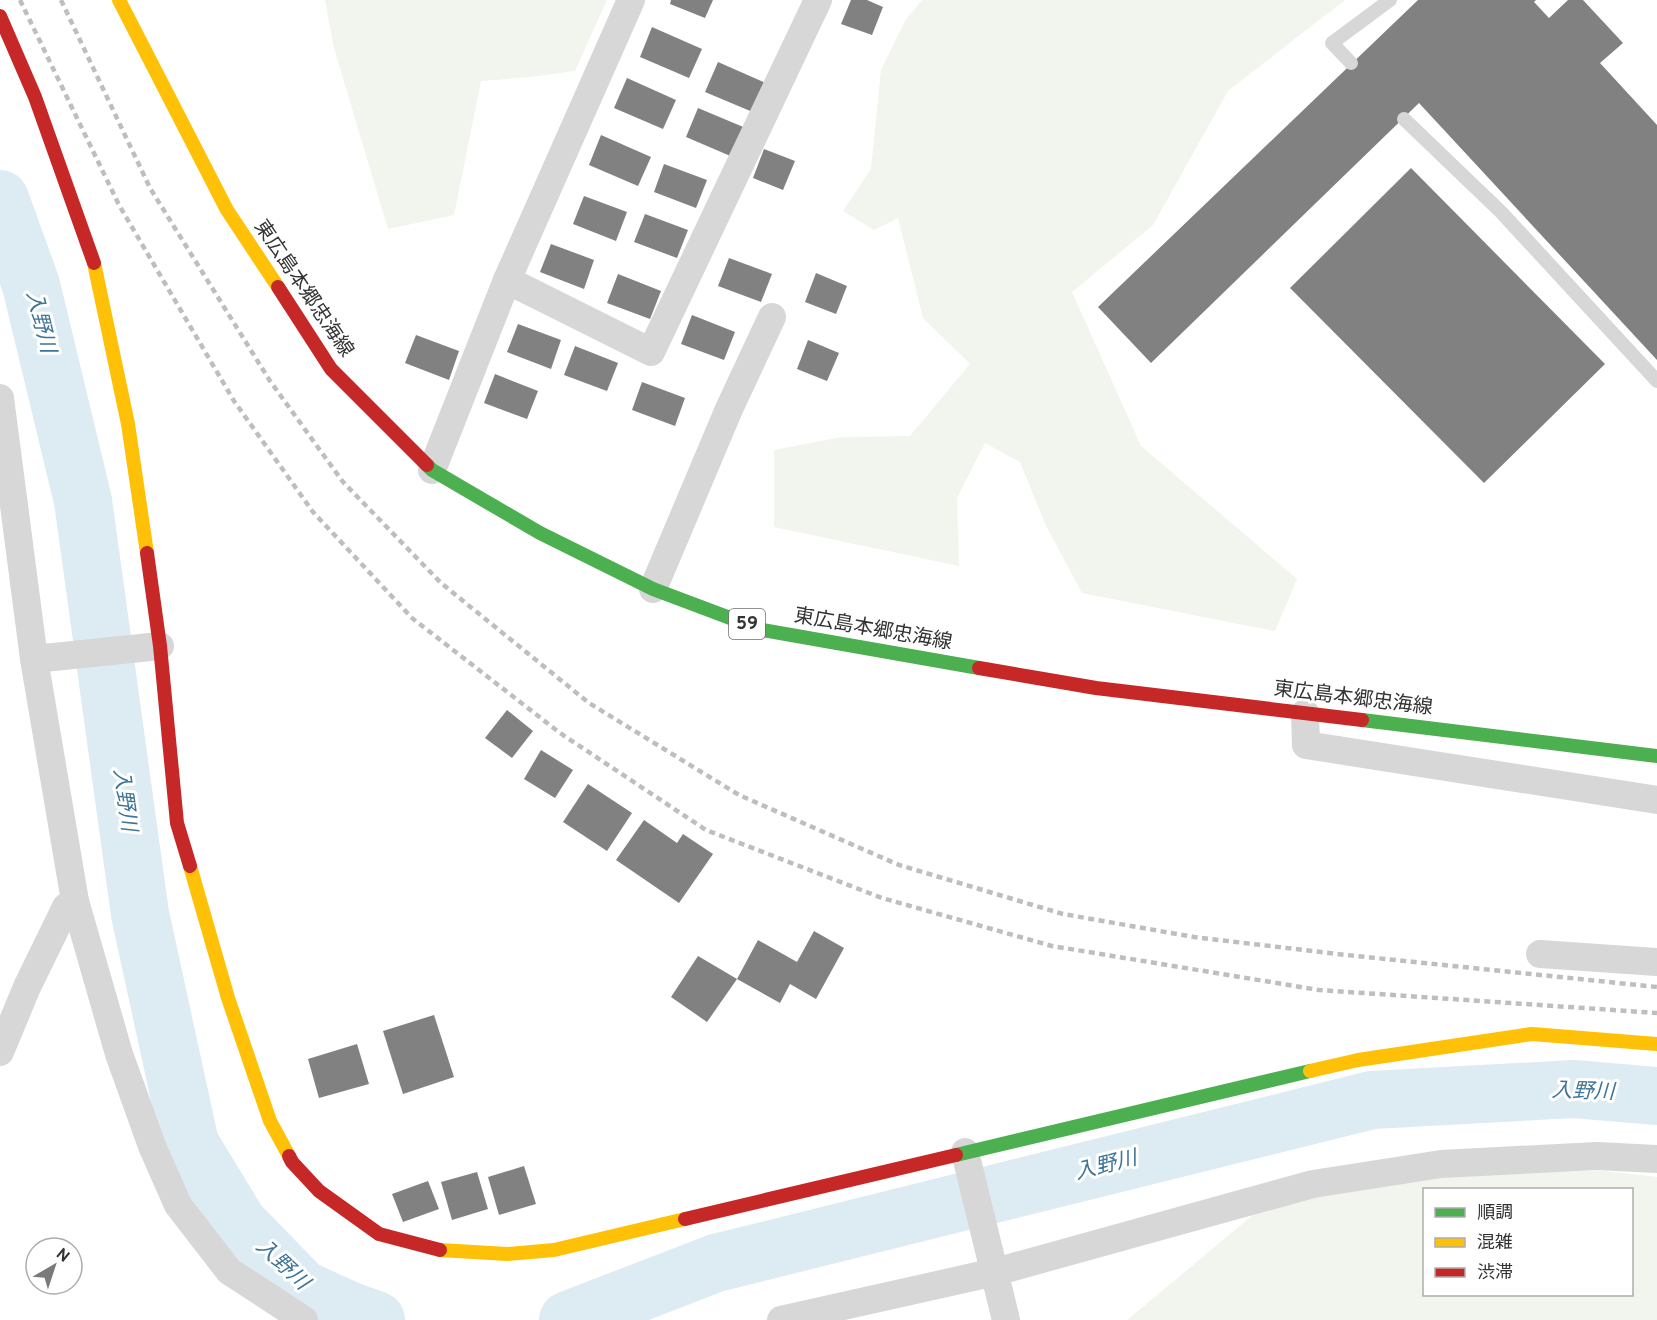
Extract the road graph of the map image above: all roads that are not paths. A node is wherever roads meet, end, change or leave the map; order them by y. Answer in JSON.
{"nodes":[{"id":1,"x":119,"y":0,"type":"edge"},
{"id":2,"x":631,"y":0,"type":"edge"},
{"id":3,"x":818,"y":0,"type":"edge"},
{"id":4,"x":1390,"y":0,"type":"edge"},
{"id":5,"x":0,"y":16,"type":"edge"},
{"id":6,"x":1351,"y":63,"type":"dead end"},
{"id":7,"x":1404,"y":119,"type":"dead end"},
{"id":8,"x":507,"y":280,"type":"junction"},
{"id":9,"x":772,"y":316,"type":"dead end"},
{"id":10,"x":1657,"y":381,"type":"edge"},
{"id":11,"x":0,"y":398,"type":"edge"},
{"id":12,"x":432,"y":470,"type":"junction"},
{"id":13,"x":653,"y":589,"type":"junction"},
{"id":14,"x":160,"y":646,"type":"junction"},
{"id":15,"x":34,"y":659,"type":"junction"},
{"id":16,"x":1305,"y":713,"type":"junction"},
{"id":17,"x":1657,"y":756,"type":"edge"},
{"id":18,"x":1657,"y":800,"type":"edge"},
{"id":19,"x":75,"y":900,"type":"junction"},
{"id":20,"x":1540,"y":954,"type":"dead end"},
{"id":21,"x":1657,"y":962,"type":"edge"},
{"id":22,"x":1657,"y":1044,"type":"edge"},
{"id":23,"x":0,"y":1052,"type":"edge"},
{"id":24,"x":965,"y":1152,"type":"junction"},
{"id":25,"x":1657,"y":1160,"type":"edge"},
{"id":26,"x":994,"y":1265,"type":"junction"},
{"id":27,"x":304,"y":1320,"type":"edge"},
{"id":28,"x":781,"y":1320,"type":"edge"},
{"id":29,"x":1006,"y":1320,"type":"edge"}],
"edges":[{"from":1,"to":12,"type":"street","name":"東広島本郷忠海線","number":"59"},
{"from":2,"to":8,"type":"street"},
{"from":3,"to":8,"type":"street"},
{"from":4,"to":6,"type":"lane"},
{"from":5,"to":14,"type":"street"},
{"from":7,"to":10,"type":"lane"},
{"from":8,"to":12,"type":"street"},
{"from":9,"to":13,"type":"street"},
{"from":11,"to":15,"type":"street"},
{"from":12,"to":13,"type":"street","name":"東広島本郷忠海線","number":"59"},
{"from":13,"to":16,"type":"street","name":"東広島本郷忠海線","number":"59"},
{"from":14,"to":15,"type":"street"},
{"from":14,"to":24,"type":"street"},
{"from":15,"to":19,"type":"street"},
{"from":16,"to":17,"type":"street","name":"東広島本郷忠海線","number":"59"},
{"from":16,"to":18,"type":"street"},
{"from":19,"to":23,"type":"street"},
{"from":19,"to":27,"type":"street"},
{"from":20,"to":21,"type":"street"},
{"from":22,"to":24,"type":"street"},
{"from":24,"to":26,"type":"street"},
{"from":25,"to":26,"type":"street"},
{"from":26,"to":28,"type":"street"},
{"from":26,"to":29,"type":"street"}]}
